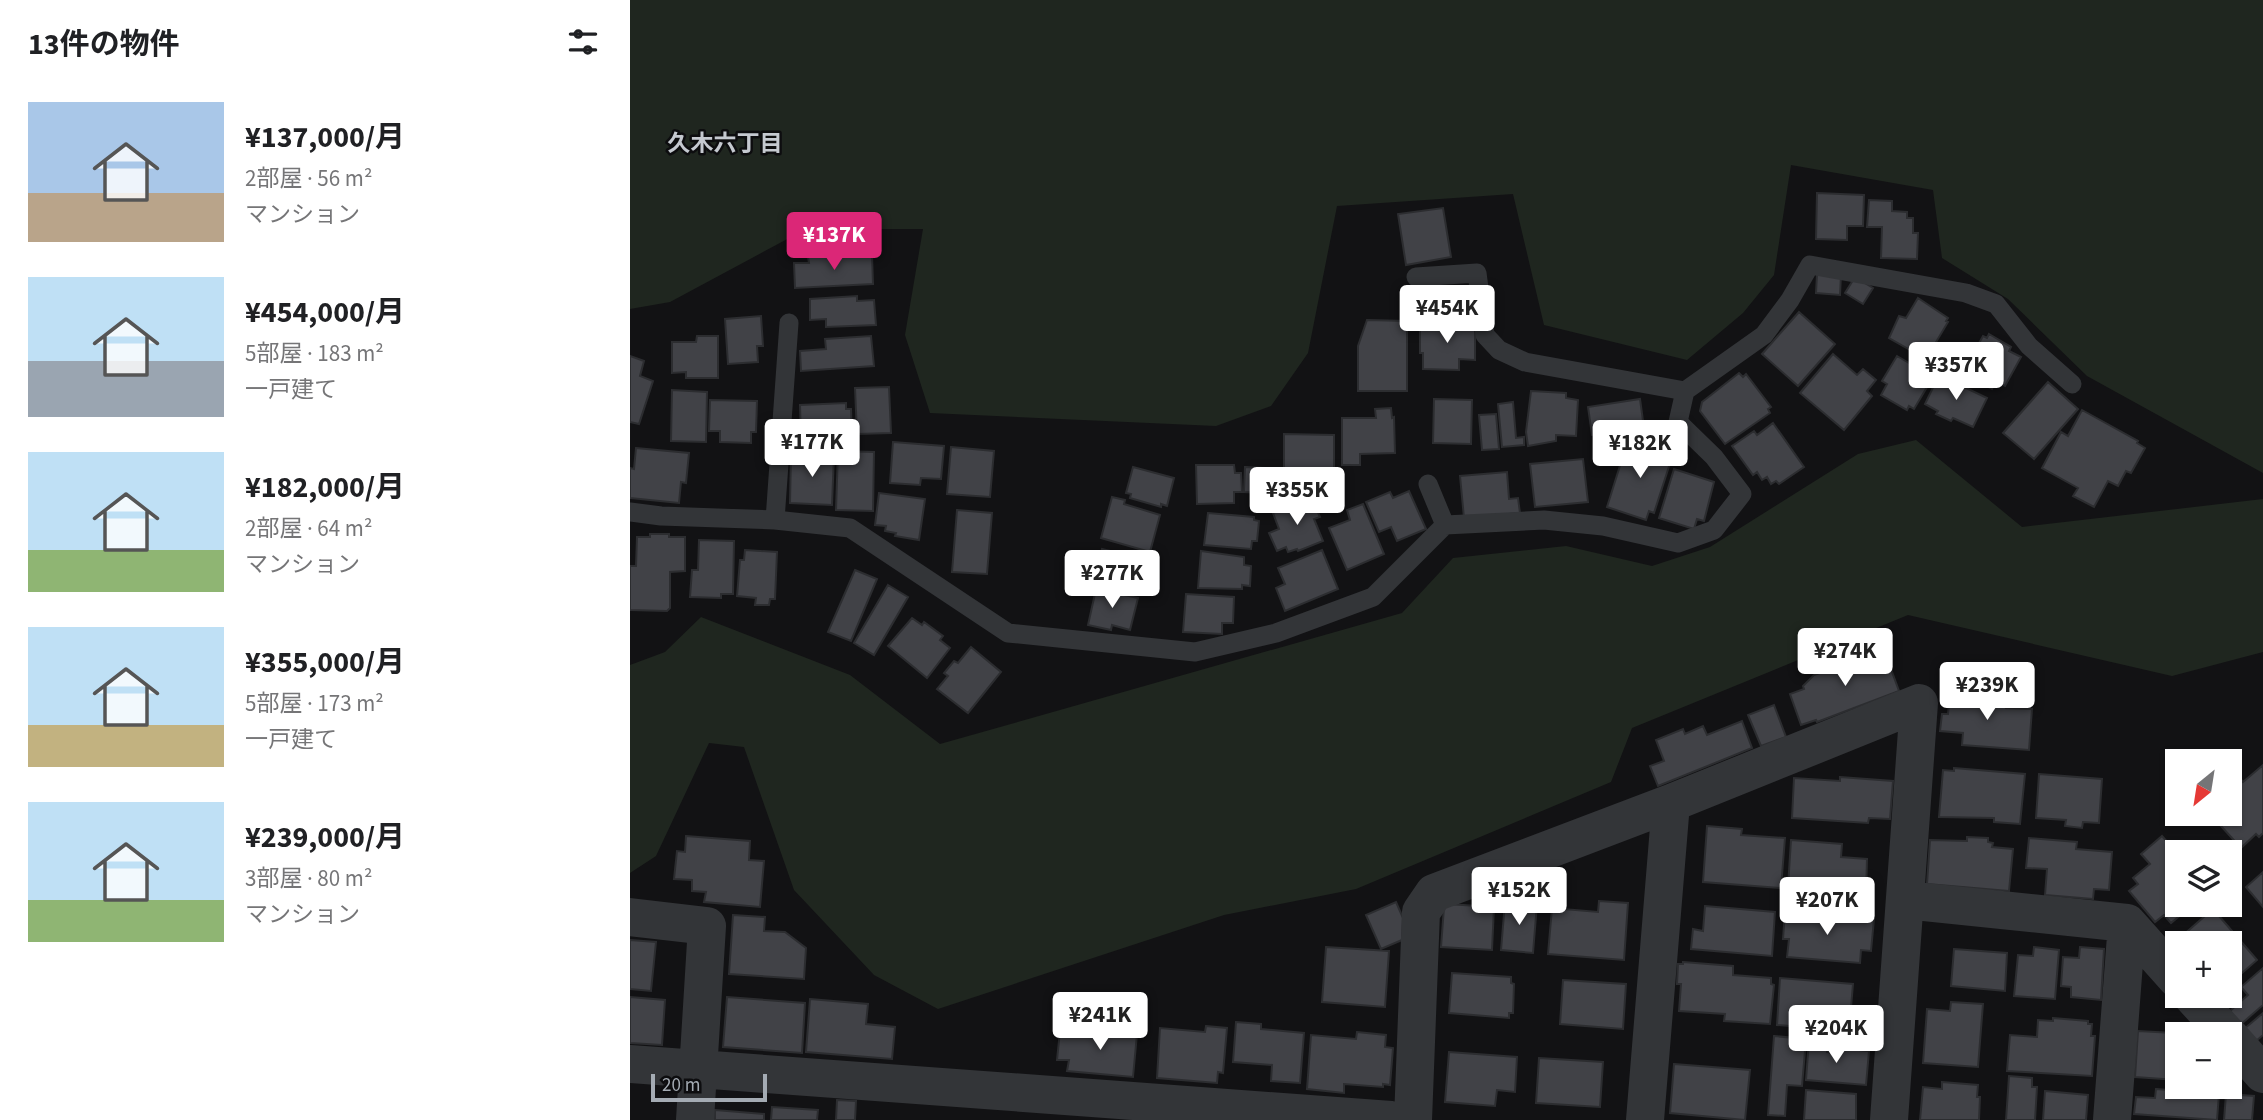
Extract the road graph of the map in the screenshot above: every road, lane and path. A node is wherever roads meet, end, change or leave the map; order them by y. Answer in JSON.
{"nodes":[{"id":1,"x":1416,"y":277,"type":"dead end"},
{"id":2,"x":789,"y":323,"type":"dead end"},
{"id":3,"x":2072,"y":384,"type":"dead end"},
{"id":4,"x":1685,"y":391,"type":"junction"},
{"id":5,"x":1428,"y":484,"type":"dead end"},
{"id":6,"x":630,"y":512,"type":"edge"},
{"id":7,"x":775,"y":520,"type":"junction"},
{"id":8,"x":1445,"y":526,"type":"junction"},
{"id":9,"x":1671,"y":803,"type":"junction"},
{"id":10,"x":1905,"y":900,"type":"junction"},
{"id":11,"x":630,"y":917,"type":"edge"},
{"id":12,"x":2127,"y":923,"type":"junction"},
{"id":13,"x":2165,"y":966,"type":"edge"},
{"id":14,"x":2203,"y":1008,"type":"edge"},
{"id":15,"x":2215,"y":1022,"type":"edge"},
{"id":16,"x":2242,"y":1051,"type":"edge"},
{"id":17,"x":630,"y":1064,"type":"edge"},
{"id":18,"x":698,"y":1070,"type":"junction"},
{"id":19,"x":2263,"y":1074,"type":"edge"},
{"id":20,"x":1135,"y":1111,"type":"edge"},
{"id":21,"x":695,"y":1120,"type":"edge"},
{"id":22,"x":1391,"y":1120,"type":"edge"},
{"id":23,"x":1413,"y":1120,"type":"edge"},
{"id":24,"x":1645,"y":1120,"type":"edge"},
{"id":25,"x":1889,"y":1120,"type":"edge"},
{"id":26,"x":2112,"y":1120,"type":"edge"}],
"edges":[{"from":1,"to":4,"type":"lane"},
{"from":2,"to":7,"type":"lane"},
{"from":3,"to":4,"type":"lane"},
{"from":4,"to":8,"type":"lane"},
{"from":5,"to":8,"type":"lane"},
{"from":6,"to":7,"type":"lane"},
{"from":7,"to":8,"type":"lane"},
{"from":9,"to":10,"type":"street"},
{"from":9,"to":23,"type":"street"},
{"from":9,"to":24,"type":"street"},
{"from":10,"to":12,"type":"street"},
{"from":10,"to":25,"type":"street"},
{"from":11,"to":18,"type":"street"},
{"from":12,"to":13,"type":"street"},
{"from":12,"to":26,"type":"street"},
{"from":14,"to":15,"type":"street"},
{"from":16,"to":19,"type":"street"},
{"from":17,"to":18,"type":"street"},
{"from":18,"to":20,"type":"street"},
{"from":18,"to":21,"type":"street"},
{"from":20,"to":22,"type":"street"}]}
